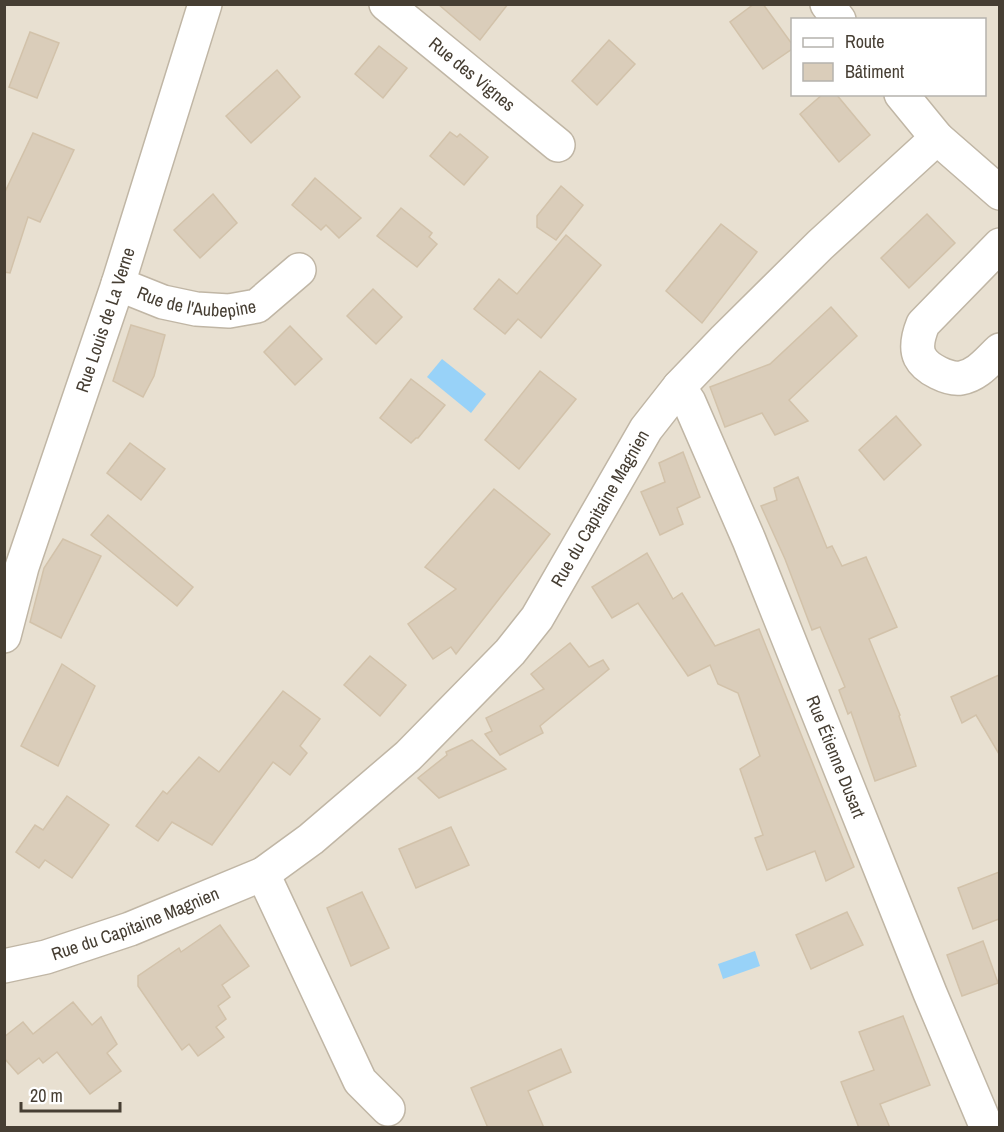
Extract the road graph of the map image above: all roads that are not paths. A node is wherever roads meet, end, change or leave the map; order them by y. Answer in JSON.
{"nodes":[{"id":1,"x":205,"y":4,"type":"edge"},
{"id":2,"x":386,"y":4,"type":"edge"},
{"id":3,"x":827,"y":4,"type":"edge"},
{"id":4,"x":838,"y":18,"type":"edge"},
{"id":5,"x":903,"y":96,"type":"edge"},
{"id":6,"x":937,"y":138,"type":"junction"},
{"id":7,"x":558,"y":145,"type":"dead end"},
{"id":8,"x":999,"y":193,"type":"edge"},
{"id":9,"x":999,"y":245,"type":"edge"},
{"id":10,"x":299,"y":270,"type":"dead end"},
{"id":11,"x":118,"y":284,"type":"junction"},
{"id":12,"x":999,"y":350,"type":"edge"},
{"id":13,"x":679,"y":387,"type":"junction"},
{"id":14,"x":4,"y":636,"type":"edge"},
{"id":15,"x":263,"y":874,"type":"junction"},
{"id":16,"x":4,"y":966,"type":"edge"},
{"id":17,"x":388,"y":1108,"type":"dead end"},
{"id":18,"x":987,"y":1128,"type":"edge"}],
"edges":[{"from":1,"to":11,"type":"street","name":"Rue Louis de La Verne"},
{"from":2,"to":7,"type":"street","name":"Rue des Vignes"},
{"from":3,"to":4,"type":"street"},
{"from":5,"to":6,"type":"street"},
{"from":6,"to":8,"type":"street"},
{"from":6,"to":13,"type":"street","name":"Rue du Capitaine Magnien"},
{"from":9,"to":12,"type":"street"},
{"from":10,"to":11,"type":"street","name":"Rue de l'Aubepine"},
{"from":11,"to":14,"type":"street","name":"Rue Louis de La Verne"},
{"from":13,"to":15,"type":"street","name":"Rue du Capitaine Magnien"},
{"from":13,"to":18,"type":"street","name":"Rue Étienne Dusart"},
{"from":15,"to":16,"type":"street","name":"Rue du Capitaine Magnien"},
{"from":15,"to":17,"type":"street"}]}
